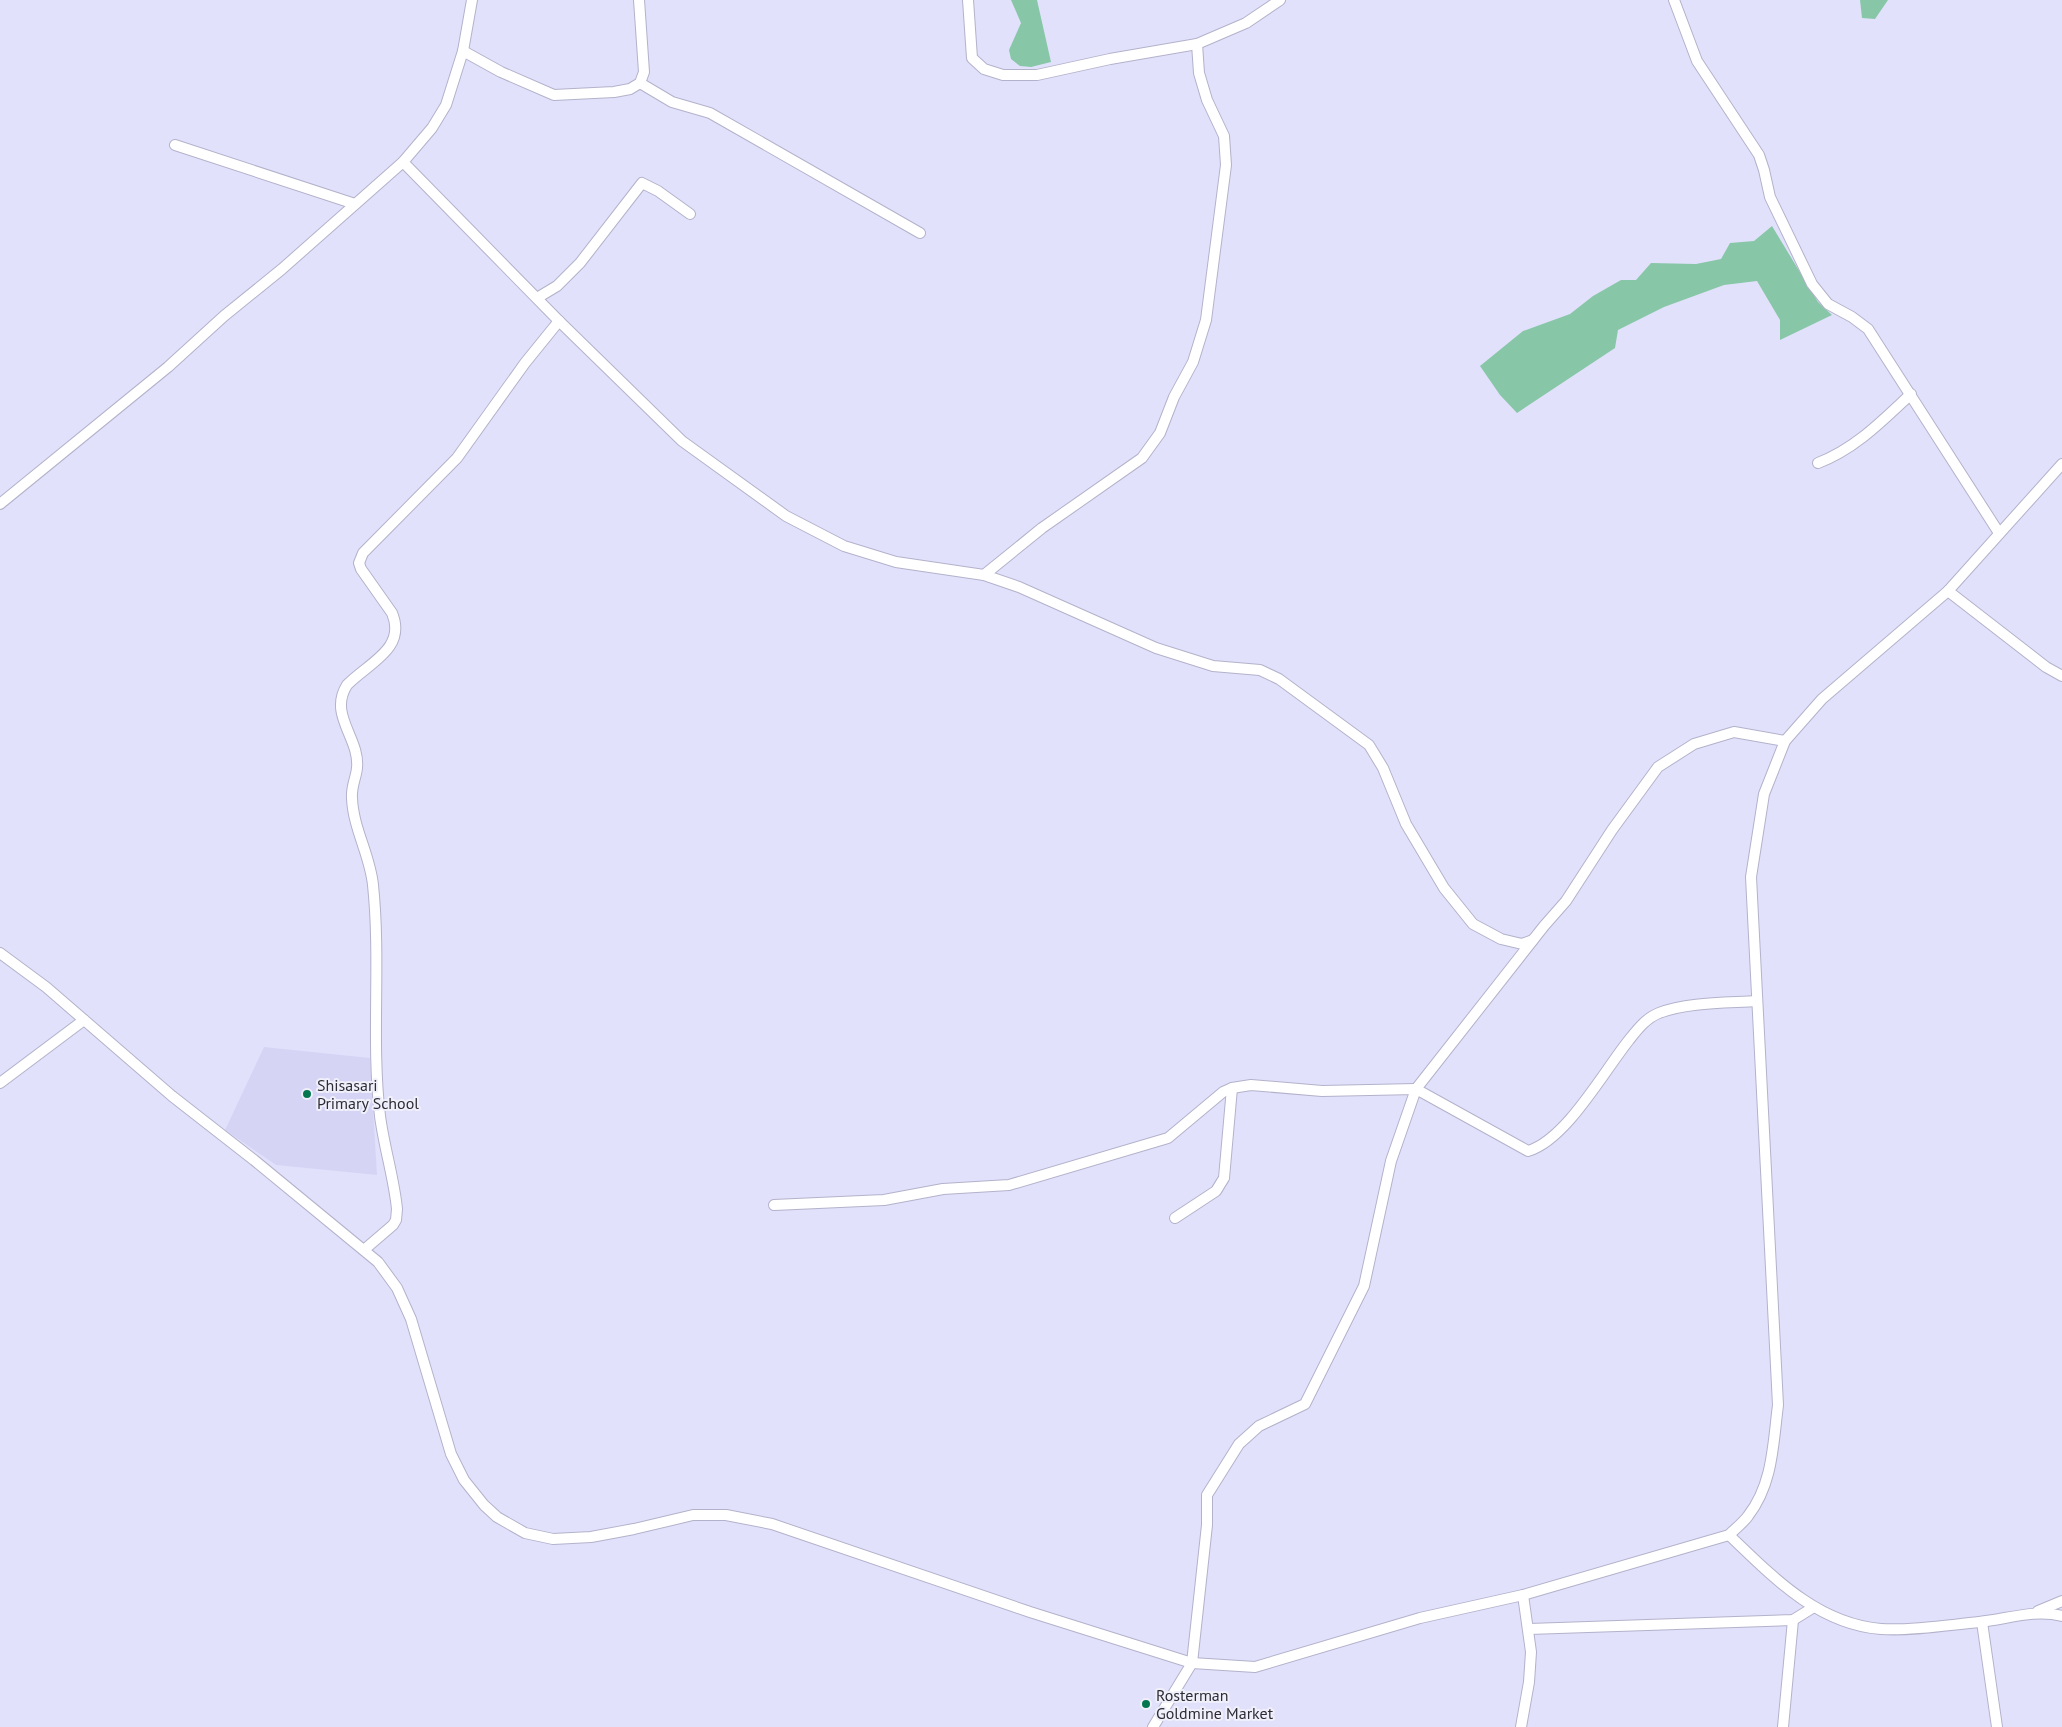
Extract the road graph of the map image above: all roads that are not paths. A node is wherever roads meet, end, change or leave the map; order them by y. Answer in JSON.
{"nodes":[{"id":1,"x":472,"y":0,"type":"edge"},
{"id":2,"x":639,"y":0,"type":"edge"},
{"id":3,"x":968,"y":0,"type":"edge"},
{"id":4,"x":1280,"y":0,"type":"edge"},
{"id":5,"x":1674,"y":0,"type":"edge"},
{"id":6,"x":1197,"y":44,"type":"junction"},
{"id":7,"x":462,"y":51,"type":"junction"},
{"id":8,"x":640,"y":83,"type":"junction"},
{"id":9,"x":175,"y":145,"type":"dead end"},
{"id":10,"x":404,"y":162,"type":"junction"},
{"id":11,"x":355,"y":204,"type":"junction"},
{"id":12,"x":690,"y":214,"type":"dead end"},
{"id":13,"x":920,"y":233,"type":"dead end"},
{"id":14,"x":537,"y":298,"type":"junction"},
{"id":15,"x":559,"y":321,"type":"junction"},
{"id":16,"x":1911,"y":394,"type":"junction"},
{"id":17,"x":1818,"y":463,"type":"dead end"},
{"id":18,"x":2062,"y":464,"type":"edge"},
{"id":19,"x":0,"y":504,"type":"edge"},
{"id":20,"x":1999,"y":533,"type":"junction"},
{"id":21,"x":984,"y":575,"type":"junction"},
{"id":22,"x":1948,"y":591,"type":"junction"},
{"id":23,"x":2062,"y":676,"type":"edge"},
{"id":24,"x":1785,"y":741,"type":"junction"},
{"id":25,"x":1533,"y":940,"type":"junction"},
{"id":26,"x":0,"y":953,"type":"edge"},
{"id":27,"x":1757,"y":1001,"type":"junction"},
{"id":28,"x":84,"y":1020,"type":"junction"},
{"id":29,"x":0,"y":1083,"type":"edge"},
{"id":30,"x":1232,"y":1088,"type":"junction"},
{"id":31,"x":1416,"y":1089,"type":"junction"},
{"id":32,"x":774,"y":1205,"type":"dead end"},
{"id":33,"x":1175,"y":1218,"type":"dead end"},
{"id":34,"x":365,"y":1249,"type":"junction"},
{"id":35,"x":1729,"y":1535,"type":"junction"},
{"id":36,"x":1523,"y":1594,"type":"junction"},
{"id":37,"x":2062,"y":1601,"type":"edge"},
{"id":38,"x":1814,"y":1607,"type":"junction"},
{"id":39,"x":2035,"y":1613,"type":"junction"},
{"id":40,"x":2062,"y":1616,"type":"edge"},
{"id":41,"x":1793,"y":1620,"type":"junction"},
{"id":42,"x":1982,"y":1622,"type":"junction"},
{"id":43,"x":1529,"y":1629,"type":"junction"},
{"id":44,"x":1192,"y":1663,"type":"junction"},
{"id":45,"x":1153,"y":1727,"type":"edge"},
{"id":46,"x":1521,"y":1727,"type":"edge"},
{"id":47,"x":1783,"y":1727,"type":"edge"},
{"id":48,"x":1997,"y":1727,"type":"edge"}],
"edges":[{"from":1,"to":7,"type":"street"},
{"from":2,"to":8,"type":"street"},
{"from":3,"to":6,"type":"street"},
{"from":4,"to":6,"type":"street"},
{"from":5,"to":16,"type":"street"},
{"from":6,"to":21,"type":"street"},
{"from":7,"to":8,"type":"street"},
{"from":7,"to":10,"type":"street"},
{"from":8,"to":13,"type":"street"},
{"from":9,"to":11,"type":"street"},
{"from":10,"to":11,"type":"street"},
{"from":10,"to":14,"type":"street"},
{"from":11,"to":19,"type":"street"},
{"from":12,"to":14,"type":"street"},
{"from":14,"to":15,"type":"street"},
{"from":15,"to":21,"type":"street"},
{"from":15,"to":34,"type":"street"},
{"from":16,"to":17,"type":"street"},
{"from":16,"to":20,"type":"street"},
{"from":18,"to":20,"type":"street"},
{"from":20,"to":22,"type":"street"},
{"from":21,"to":25,"type":"street"},
{"from":22,"to":23,"type":"street"},
{"from":22,"to":24,"type":"street"},
{"from":24,"to":25,"type":"street"},
{"from":24,"to":27,"type":"street"},
{"from":25,"to":31,"type":"street"},
{"from":26,"to":28,"type":"street"},
{"from":27,"to":31,"type":"street"},
{"from":27,"to":35,"type":"street"},
{"from":28,"to":29,"type":"street"},
{"from":28,"to":34,"type":"street"},
{"from":30,"to":31,"type":"street"},
{"from":30,"to":32,"type":"street"},
{"from":30,"to":33,"type":"street"},
{"from":31,"to":44,"type":"street"},
{"from":34,"to":44,"type":"street"},
{"from":35,"to":36,"type":"street"},
{"from":35,"to":38,"type":"street"},
{"from":36,"to":43,"type":"street"},
{"from":36,"to":44,"type":"street"},
{"from":37,"to":39,"type":"street"},
{"from":38,"to":41,"type":"street"},
{"from":38,"to":42,"type":"street"},
{"from":39,"to":40,"type":"street"},
{"from":39,"to":42,"type":"street"},
{"from":41,"to":43,"type":"street"},
{"from":41,"to":47,"type":"street"},
{"from":42,"to":48,"type":"street"},
{"from":43,"to":46,"type":"street"},
{"from":44,"to":45,"type":"street"}]}
